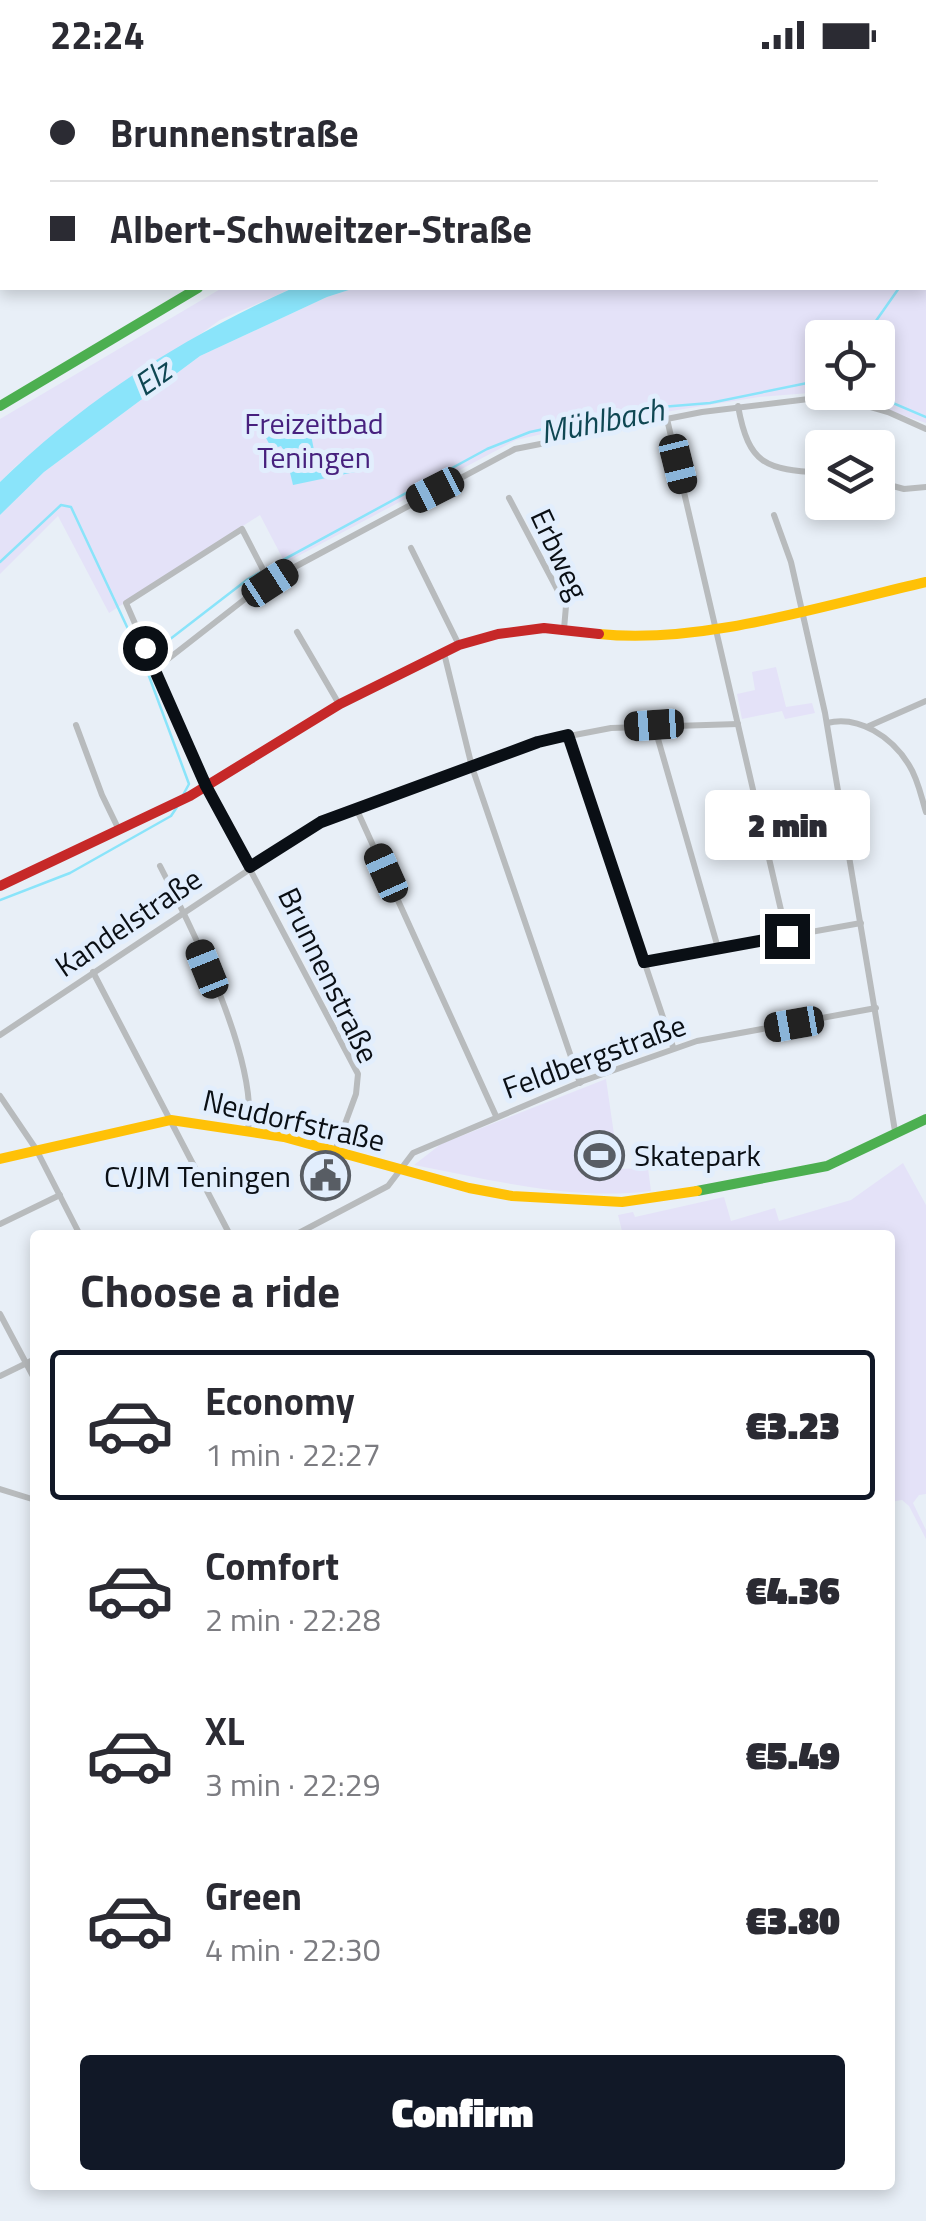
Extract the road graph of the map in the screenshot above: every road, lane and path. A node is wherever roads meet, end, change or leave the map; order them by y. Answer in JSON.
{"nodes":[{"id":1,"x":195,"y":290,"type":"edge"},
{"id":2,"x":0,"y":406,"type":"edge"},
{"id":3,"x":738,"y":406,"type":"junction"},
{"id":4,"x":667,"y":419,"type":"junction"},
{"id":5,"x":926,"y":429,"type":"edge"},
{"id":6,"x":805,"y":471,"type":"edge"},
{"id":7,"x":895,"y":486,"type":"edge"},
{"id":8,"x":926,"y":487,"type":"edge"},
{"id":9,"x":509,"y":498,"type":"dead end"},
{"id":10,"x":774,"y":515,"type":"dead end"},
{"id":11,"x":411,"y":548,"type":"dead end"},
{"id":12,"x":269,"y":579,"type":"junction"},
{"id":13,"x":926,"y":582,"type":"edge"},
{"id":14,"x":802,"y":610,"type":"junction"},
{"id":15,"x":718,"y":628,"type":"junction"},
{"id":16,"x":564,"y":630,"type":"junction"},
{"id":17,"x":297,"y":632,"type":"dead end"},
{"id":18,"x":460,"y":645,"type":"junction"},
{"id":19,"x":444,"y":653,"type":"junction"},
{"id":20,"x":154,"y":670,"type":"junction"},
{"id":21,"x":926,"y":700,"type":"edge"},
{"id":22,"x":340,"y":704,"type":"junction"},
{"id":23,"x":826,"y":723,"type":"junction"},
{"id":24,"x":738,"y":724,"type":"junction"},
{"id":25,"x":76,"y":725,"type":"dead end"},
{"id":26,"x":654,"y":725,"type":"junction"},
{"id":27,"x":870,"y":726,"type":"junction"},
{"id":28,"x":568,"y":735,"type":"junction"},
{"id":29,"x":472,"y":766,"type":"junction"},
{"id":30,"x":206,"y":786,"type":"junction"},
{"id":31,"x":356,"y":807,"type":"junction"},
{"id":32,"x":926,"y":812,"type":"edge"},
{"id":33,"x":119,"y":830,"type":"junction"},
{"id":34,"x":160,"y":866,"type":"dead end"},
{"id":35,"x":250,"y":867,"type":"junction"},
{"id":36,"x":0,"y":886,"type":"edge"},
{"id":37,"x":184,"y":913,"type":"junction"},
{"id":38,"x":861,"y":923,"type":"junction"},
{"id":39,"x":787,"y":936,"type":"junction"},
{"id":40,"x":718,"y":948,"type":"junction"},
{"id":41,"x":644,"y":962,"type":"junction"},
{"id":42,"x":93,"y":972,"type":"junction"},
{"id":43,"x":876,"y":1008,"type":"junction"},
{"id":44,"x":0,"y":1034,"type":"edge"},
{"id":45,"x":673,"y":1047,"type":"junction"},
{"id":46,"x":580,"y":1083,"type":"junction"},
{"id":47,"x":0,"y":1096,"type":"edge"},
{"id":48,"x":496,"y":1116,"type":"junction"},
{"id":49,"x":926,"y":1119,"type":"edge"},
{"id":50,"x":171,"y":1120,"type":"junction"},
{"id":51,"x":248,"y":1130,"type":"junction"},
{"id":52,"x":896,"y":1131,"type":"junction"},
{"id":53,"x":36,"y":1149,"type":"junction"},
{"id":54,"x":334,"y":1152,"type":"junction"},
{"id":55,"x":0,"y":1159,"type":"edge"},
{"id":56,"x":401,"y":1170,"type":"junction"},
{"id":57,"x":60,"y":1195,"type":"junction"},
{"id":58,"x":0,"y":1224,"type":"edge"},
{"id":59,"x":78,"y":1230,"type":"edge"},
{"id":60,"x":227,"y":1230,"type":"edge"},
{"id":61,"x":304,"y":1230,"type":"edge"},
{"id":62,"x":0,"y":1314,"type":"edge"},
{"id":63,"x":30,"y":1362,"type":"edge"},
{"id":64,"x":26,"y":1364,"type":"junction"},
{"id":65,"x":30,"y":1371,"type":"edge"},
{"id":66,"x":0,"y":1376,"type":"edge"},
{"id":67,"x":0,"y":1489,"type":"edge"},
{"id":68,"x":30,"y":1498,"type":"edge"}],
"edges":[{"from":1,"to":2,"type":"street"},
{"from":3,"to":4,"type":"street"},
{"from":3,"to":5,"type":"street"},
{"from":3,"to":6,"type":"street"},
{"from":4,"to":12,"type":"street"},
{"from":4,"to":15,"type":"street"},
{"from":7,"to":8,"type":"street"},
{"from":9,"to":16,"type":"street","name":"Erbweg"},
{"from":10,"to":14,"type":"street"},
{"from":11,"to":18,"type":"street"},
{"from":12,"to":20,"type":"street"},
{"from":12,"to":20,"type":"street","name":"Brunnenstraße"},
{"from":13,"to":14,"type":"street"},
{"from":14,"to":15,"type":"street"},
{"from":14,"to":23,"type":"street"},
{"from":15,"to":16,"type":"street"},
{"from":15,"to":24,"type":"street"},
{"from":16,"to":18,"type":"street"},
{"from":17,"to":22,"type":"street"},
{"from":18,"to":19,"type":"street"},
{"from":19,"to":22,"type":"street"},
{"from":19,"to":29,"type":"street"},
{"from":20,"to":30,"type":"street","name":"Brunnenstraße"},
{"from":21,"to":27,"type":"street"},
{"from":22,"to":30,"type":"street"},
{"from":23,"to":27,"type":"street"},
{"from":23,"to":38,"type":"street"},
{"from":24,"to":26,"type":"street","name":"Kandelstraße"},
{"from":24,"to":39,"type":"street"},
{"from":25,"to":33,"type":"street"},
{"from":26,"to":28,"type":"street","name":"Kandelstraße"},
{"from":26,"to":40,"type":"street"},
{"from":27,"to":32,"type":"street"},
{"from":28,"to":29,"type":"street","name":"Kandelstraße"},
{"from":28,"to":41,"type":"street"},
{"from":29,"to":31,"type":"street","name":"Kandelstraße"},
{"from":29,"to":46,"type":"street"},
{"from":30,"to":33,"type":"street"},
{"from":30,"to":35,"type":"street","name":"Brunnenstraße"},
{"from":31,"to":35,"type":"street","name":"Kandelstraße"},
{"from":31,"to":48,"type":"street"},
{"from":33,"to":36,"type":"street"},
{"from":34,"to":37,"type":"street"},
{"from":35,"to":37,"type":"street","name":"Kandelstraße"},
{"from":35,"to":54,"type":"street","name":"Brunnenstraße"},
{"from":37,"to":42,"type":"street","name":"Kandelstraße"},
{"from":37,"to":51,"type":"street"},
{"from":38,"to":39,"type":"street"},
{"from":38,"to":43,"type":"street"},
{"from":39,"to":40,"type":"street"},
{"from":40,"to":41,"type":"street"},
{"from":41,"to":45,"type":"street"},
{"from":42,"to":44,"type":"street","name":"Kandelstraße"},
{"from":42,"to":50,"type":"street"},
{"from":43,"to":45,"type":"street","name":"Feldbergstraße"},
{"from":43,"to":52,"type":"street"},
{"from":45,"to":46,"type":"street","name":"Feldbergstraße"},
{"from":46,"to":48,"type":"street","name":"Feldbergstraße"},
{"from":47,"to":53,"type":"street"},
{"from":48,"to":56,"type":"street","name":"Feldbergstraße"},
{"from":49,"to":52,"type":"street","name":"Neudorfstraße"},
{"from":50,"to":51,"type":"street","name":"Neudorfstraße"},
{"from":50,"to":53,"type":"street","name":"Neudorfstraße"},
{"from":50,"to":60,"type":"street"},
{"from":51,"to":54,"type":"street","name":"Neudorfstraße"},
{"from":52,"to":56,"type":"street","name":"Neudorfstraße"},
{"from":53,"to":55,"type":"street","name":"Neudorfstraße"},
{"from":53,"to":57,"type":"street"},
{"from":54,"to":56,"type":"street","name":"Neudorfstraße"},
{"from":56,"to":61,"type":"street","name":"Feldbergstraße"},
{"from":57,"to":58,"type":"street"},
{"from":57,"to":59,"type":"street"},
{"from":62,"to":64,"type":"street"},
{"from":63,"to":64,"type":"street"},
{"from":64,"to":65,"type":"street"},
{"from":64,"to":66,"type":"street"},
{"from":67,"to":68,"type":"street"}]}
